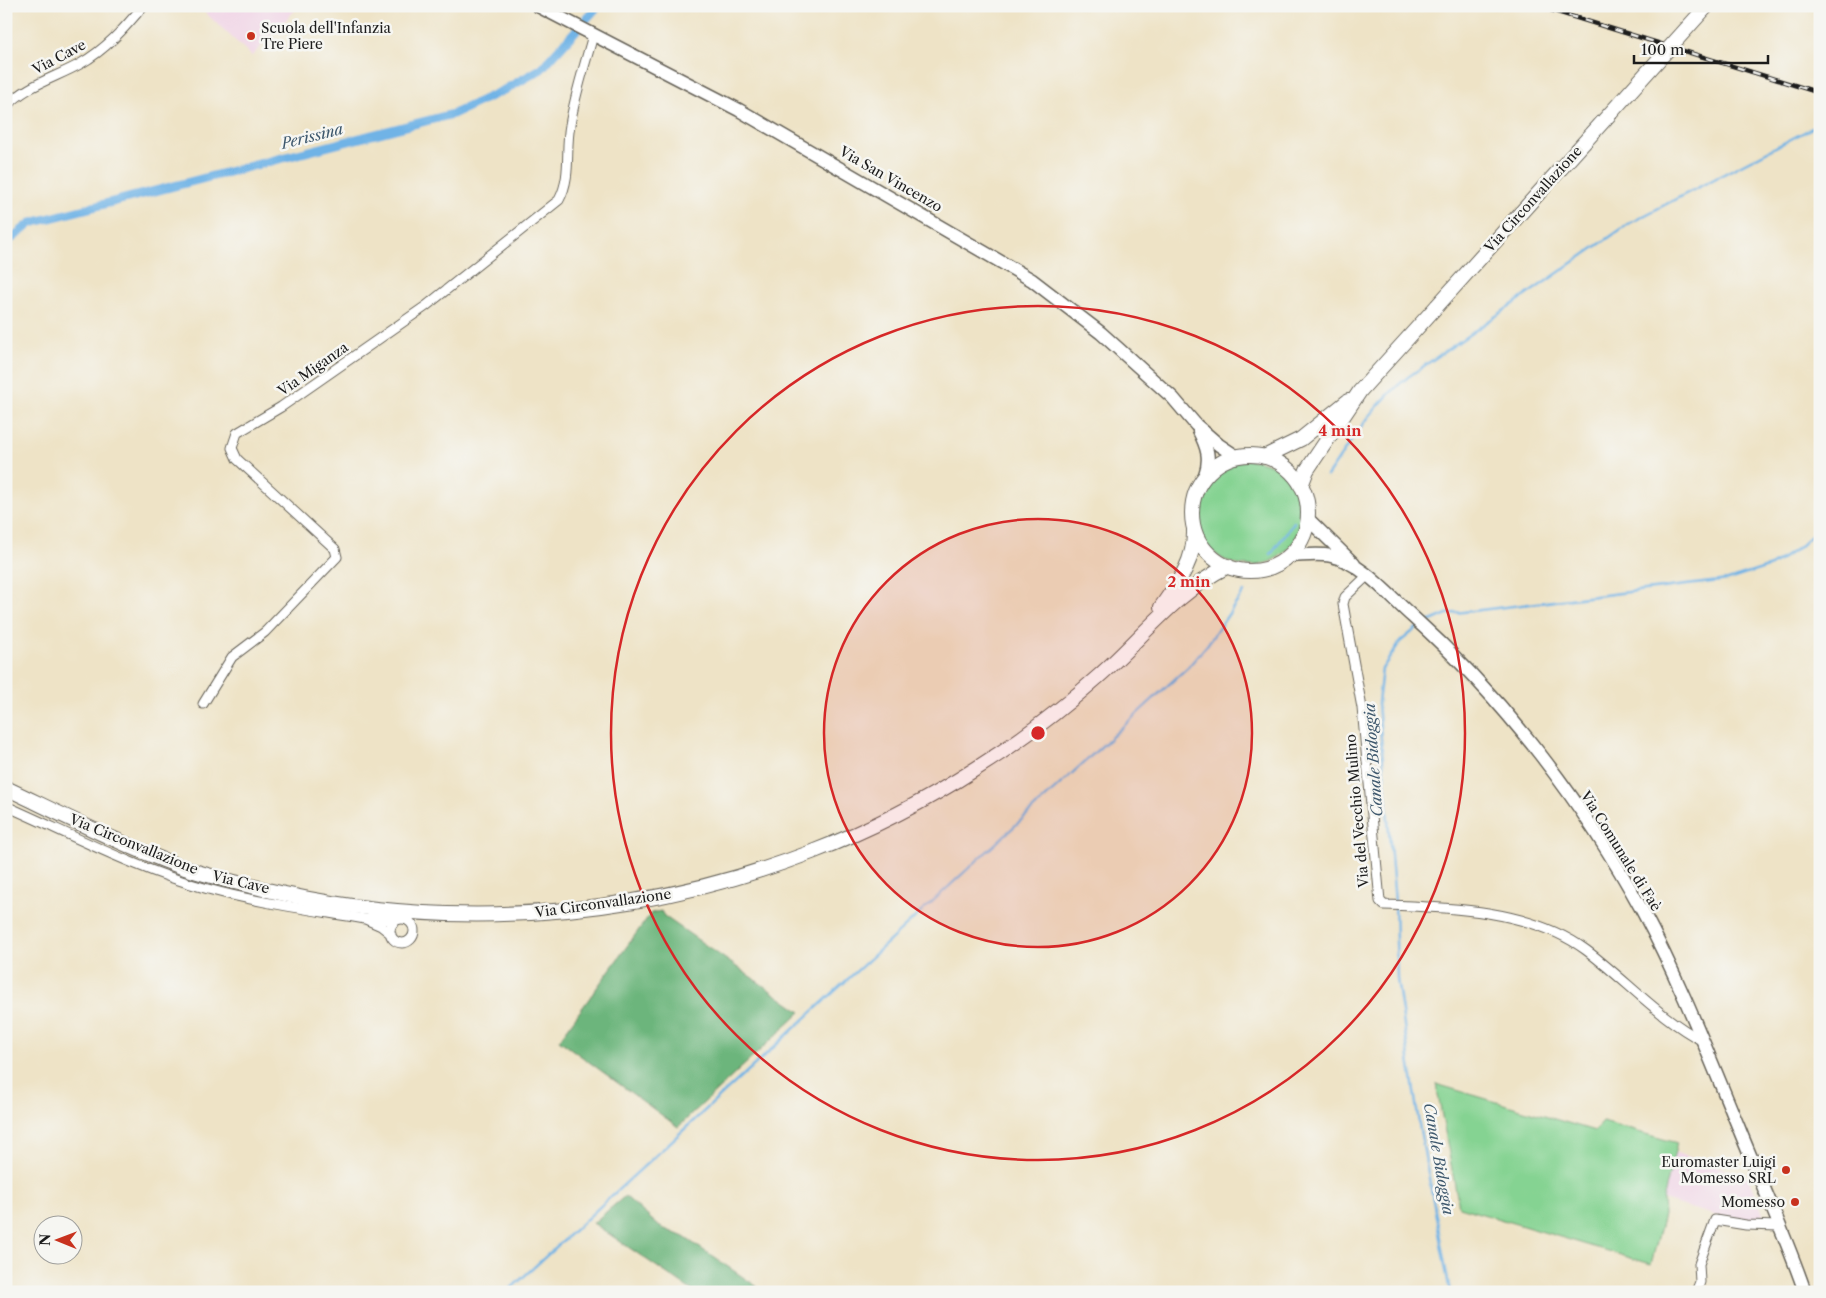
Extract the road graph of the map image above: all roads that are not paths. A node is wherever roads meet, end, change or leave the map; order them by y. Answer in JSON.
{"nodes":[{"id":1,"x":143,"y":6,"type":"edge"},
{"id":2,"x":538,"y":6,"type":"edge"},
{"id":3,"x":1706,"y":6,"type":"edge"},
{"id":4,"x":589,"y":33,"type":"junction"},
{"id":5,"x":6,"y":107,"type":"edge"},
{"id":6,"x":1360,"y":391,"type":"junction"},
{"id":7,"x":1196,"y":425,"type":"junction"},
{"id":8,"x":1264,"y":456,"type":"junction"},
{"id":9,"x":1237,"y":457,"type":"junction"},
{"id":10,"x":1205,"y":475,"type":"junction"},
{"id":11,"x":1301,"y":486,"type":"junction"},
{"id":12,"x":1308,"y":519,"type":"junction"},
{"id":13,"x":1194,"y":528,"type":"junction"},
{"id":14,"x":1289,"y":556,"type":"junction"},
{"id":15,"x":1228,"y":566,"type":"junction"},
{"id":16,"x":1362,"y":572,"type":"junction"},
{"id":17,"x":1144,"y":630,"type":"junction"},
{"id":18,"x":202,"y":704,"type":"dead end"},
{"id":19,"x":6,"y":788,"type":"edge"},
{"id":20,"x":6,"y":806,"type":"edge"},
{"id":21,"x":365,"y":920,"type":"junction"},
{"id":22,"x":396,"y":920,"type":"junction"},
{"id":23,"x":391,"y":934,"type":"junction"},
{"id":24,"x":1703,"y":1041,"type":"junction"},
{"id":25,"x":1779,"y":1226,"type":"junction"},
{"id":26,"x":1696,"y":1292,"type":"edge"},
{"id":27,"x":1805,"y":1292,"type":"edge"}],
"edges":[{"from":1,"to":5,"type":"street","name":"Via Cave"},
{"from":2,"to":4,"type":"street","name":"Via San Vincenzo"},
{"from":3,"to":6,"type":"main road","name":"Via Circonvallazione","bridge":true},
{"from":4,"to":7,"type":"street","name":"Via San Vincenzo"},
{"from":4,"to":18,"type":"street","name":"Via Miganza"},
{"from":6,"to":8,"type":"main road","name":"Via Circonvallazione"},
{"from":6,"to":11,"type":"main road","name":"Via Circonvallazione"},
{"from":7,"to":9,"type":"street","name":"Via San Vincenzo"},
{"from":7,"to":10,"type":"street","name":"Via San Vincenzo"},
{"from":8,"to":9,"type":"main road"},
{"from":8,"to":11,"type":"main road"},
{"from":9,"to":10,"type":"main road"},
{"from":10,"to":13,"type":"main road"},
{"from":11,"to":12,"type":"main road"},
{"from":12,"to":14,"type":"main road"},
{"from":12,"to":16,"type":"street","name":"Via Comunale di Faè"},
{"from":13,"to":15,"type":"main road"},
{"from":13,"to":17,"type":"main road","name":"Via Circonvallazione"},
{"from":14,"to":15,"type":"main road"},
{"from":14,"to":16,"type":"street","name":"Via Comunale di Faè"},
{"from":15,"to":17,"type":"main road","name":"Via Circonvallazione"},
{"from":16,"to":24,"type":"street","name":"Via Comunale di Faè"},
{"from":16,"to":24,"type":"street","name":"Via del Vecchio Mulino"},
{"from":17,"to":19,"type":"main road","name":"Via Circonvallazione"},
{"from":20,"to":21,"type":"street","name":"Via Cave"},
{"from":21,"to":22,"type":"street"},
{"from":21,"to":23,"type":"street"},
{"from":22,"to":23,"type":"street"},
{"from":22,"to":23,"type":"street"},
{"from":24,"to":25,"type":"street","name":"Via Comunale di Faè"},
{"from":25,"to":26,"type":"street"},
{"from":25,"to":27,"type":"street","name":"Via Comunale di Faè"}]}
